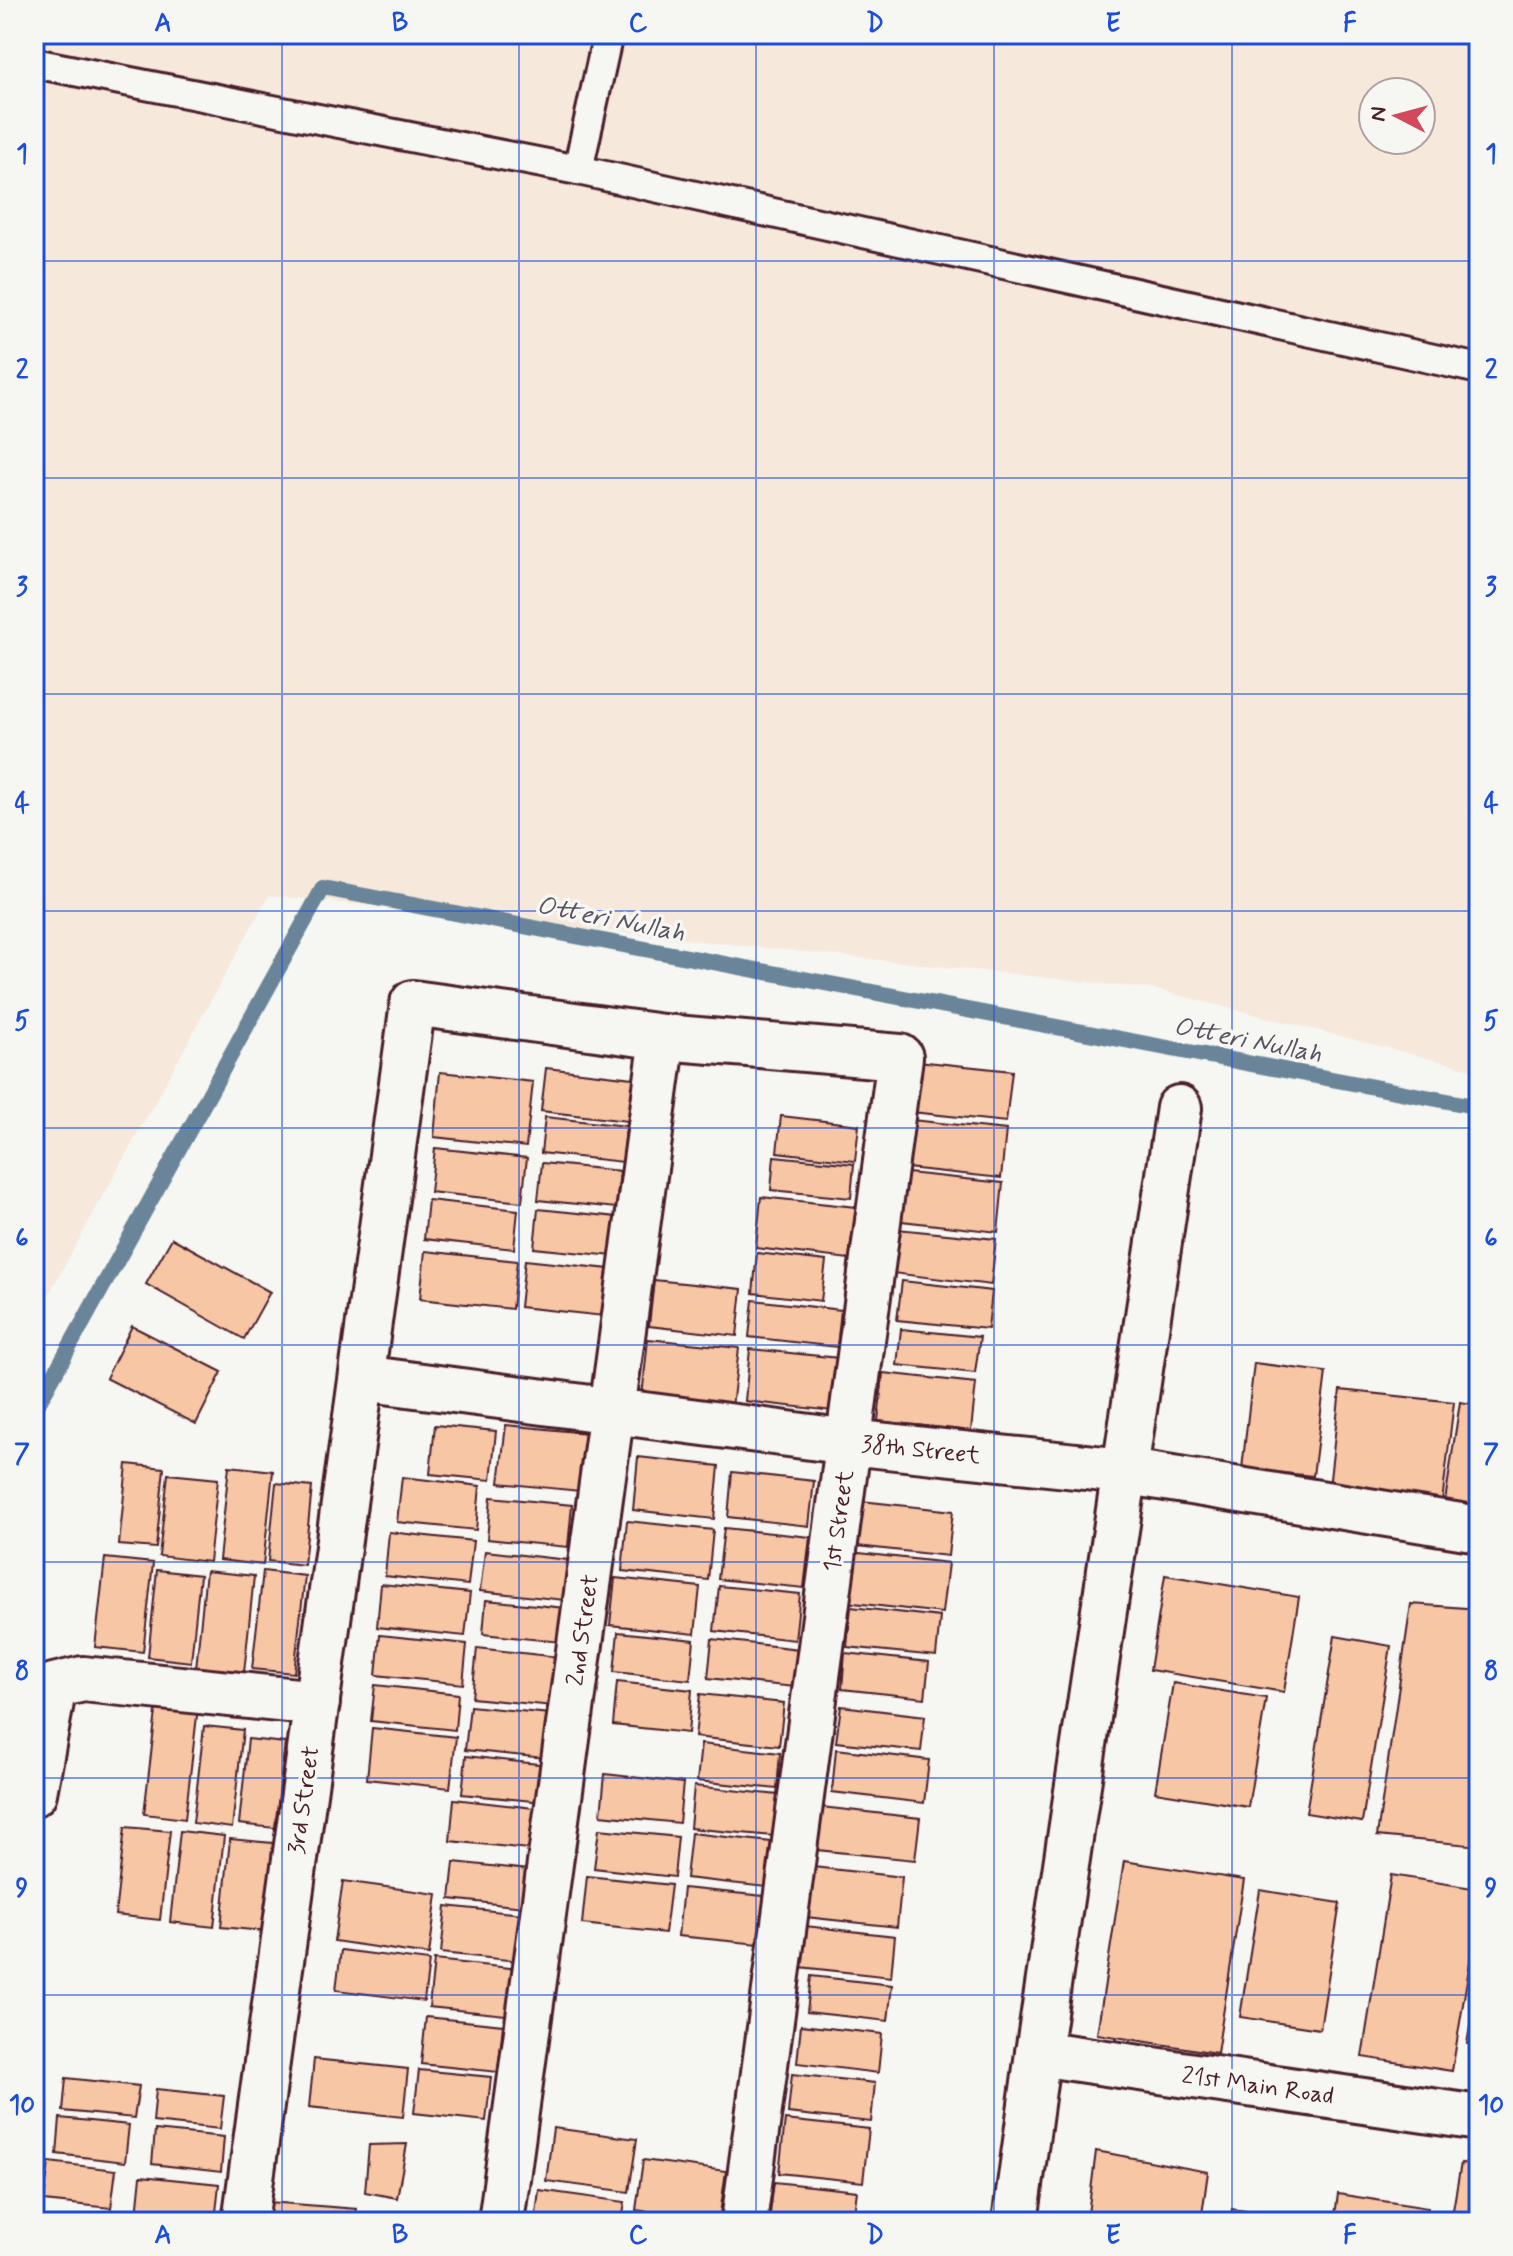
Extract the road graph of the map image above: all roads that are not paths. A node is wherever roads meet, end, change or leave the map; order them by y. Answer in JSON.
{"nodes":[{"id":1,"x":608,"y":34,"type":"edge"},
{"id":2,"x":34,"y":63,"type":"edge"},
{"id":3,"x":578,"y":170,"type":"junction"},
{"id":4,"x":1479,"y":369,"type":"edge"},
{"id":5,"x":663,"y":1037,"type":"junction"},
{"id":6,"x":1179,"y":1108,"type":"dead end"},
{"id":7,"x":362,"y":1378,"type":"junction"},
{"id":8,"x":612,"y":1409,"type":"junction"},
{"id":9,"x":849,"y":1442,"type":"junction"},
{"id":10,"x":1123,"y":1471,"type":"junction"},
{"id":11,"x":1479,"y":1529,"type":"edge"},
{"id":12,"x":317,"y":1703,"type":"junction"},
{"id":13,"x":34,"y":1793,"type":"edge"},
{"id":14,"x":1038,"y":2053,"type":"junction"},
{"id":15,"x":1479,"y":2118,"type":"edge"},
{"id":16,"x":245,"y":2222,"type":"edge"},
{"id":17,"x":501,"y":2222,"type":"edge"},
{"id":18,"x":744,"y":2222,"type":"edge"},
{"id":19,"x":1015,"y":2222,"type":"edge"}],
"edges":[{"from":1,"to":3,"type":"lane"},
{"from":2,"to":3,"type":"lane"},
{"from":3,"to":4,"type":"lane"},
{"from":5,"to":7,"type":"street","name":"3rd Street"},
{"from":5,"to":8,"type":"street","name":"2nd Street"},
{"from":5,"to":9,"type":"street","name":"1st Street"},
{"from":6,"to":10,"type":"street"},
{"from":7,"to":8,"type":"street","name":"38th Street"},
{"from":7,"to":12,"type":"street","name":"3rd Street"},
{"from":8,"to":9,"type":"street","name":"38th Street"},
{"from":8,"to":17,"type":"street","name":"2nd Street"},
{"from":9,"to":10,"type":"street","name":"38th Street"},
{"from":9,"to":18,"type":"street","name":"1st Street"},
{"from":10,"to":11,"type":"street","name":"38th Street"},
{"from":10,"to":14,"type":"street"},
{"from":12,"to":13,"type":"street"},
{"from":12,"to":16,"type":"street","name":"3rd Street"},
{"from":14,"to":15,"type":"street","name":"21st Main Road"},
{"from":14,"to":19,"type":"street"}]}
